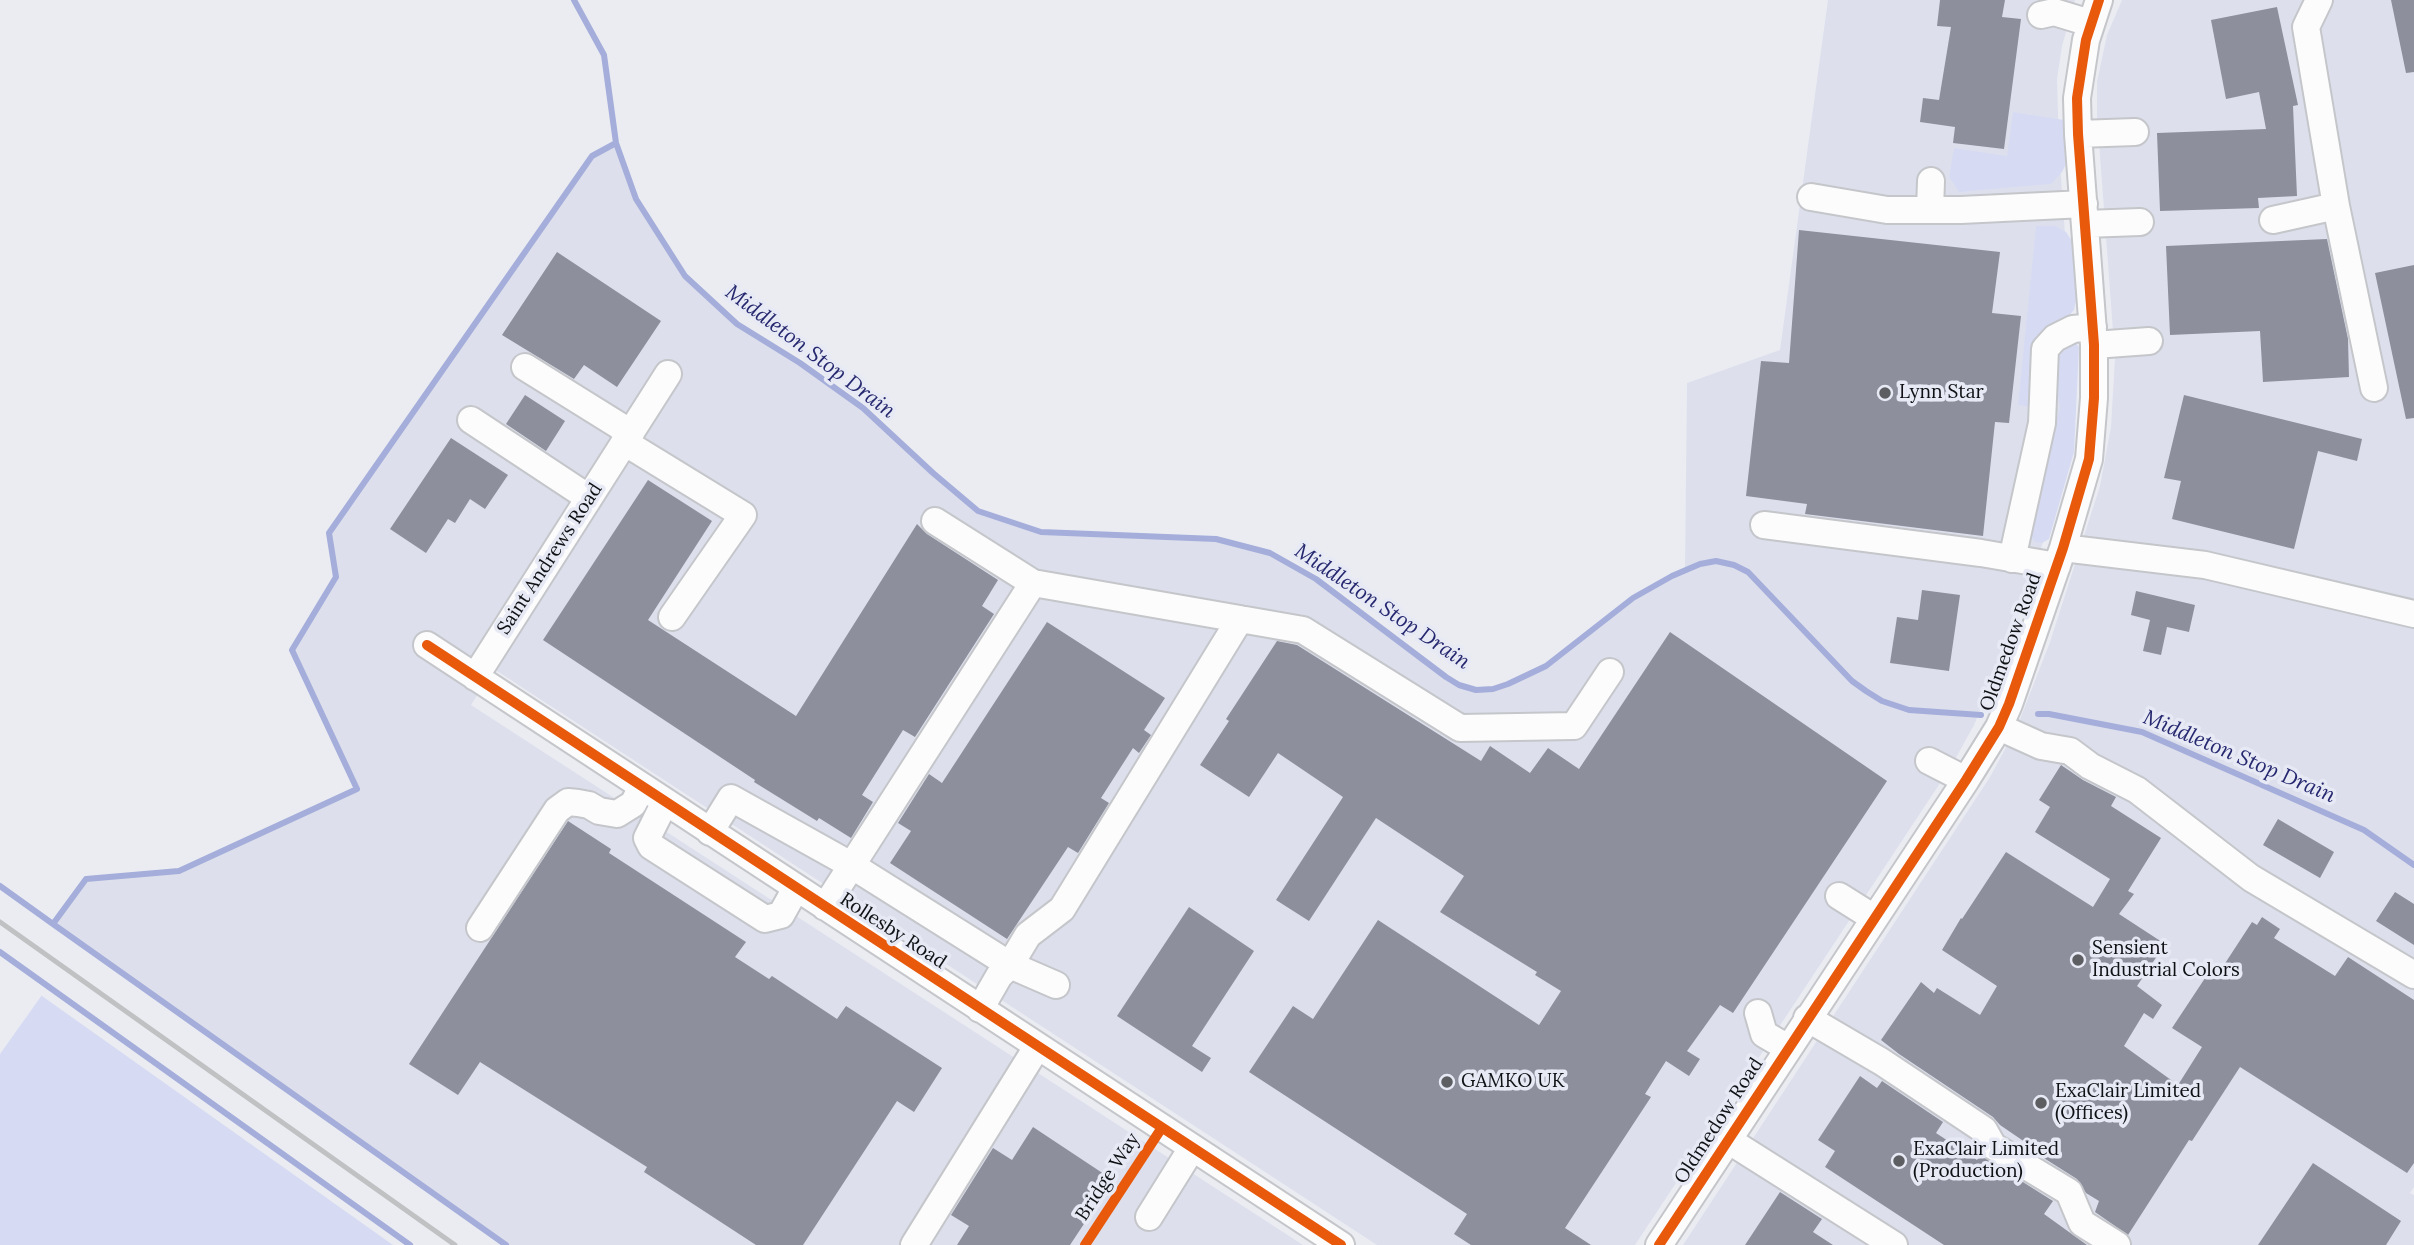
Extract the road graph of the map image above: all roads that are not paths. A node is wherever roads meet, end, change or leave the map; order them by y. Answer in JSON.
{"nodes":[{"id":1,"x":2319,"y":0,"type":"edge"},
{"id":2,"x":2095,"y":12,"type":"edge"},
{"id":3,"x":2041,"y":15,"type":"dead end"},
{"id":4,"x":2135,"y":132,"type":"dead end"},
{"id":5,"x":2078,"y":134,"type":"junction"},
{"id":6,"x":1931,"y":181,"type":"dead end"},
{"id":7,"x":1811,"y":197,"type":"dead end"},
{"id":8,"x":2336,"y":206,"type":"junction"},
{"id":9,"x":1930,"y":210,"type":"junction"},
{"id":10,"x":2084,"y":214,"type":"junction"},
{"id":11,"x":2273,"y":220,"type":"dead end"},
{"id":12,"x":2140,"y":222,"type":"dead end"},
{"id":13,"x":2093,"y":336,"type":"junction"},
{"id":14,"x":2150,"y":341,"type":"dead end"},
{"id":15,"x":524,"y":367,"type":"dead end"},
{"id":16,"x":668,"y":374,"type":"dead end"},
{"id":17,"x":2374,"y":388,"type":"dead end"},
{"id":18,"x":471,"y":420,"type":"dead end"},
{"id":19,"x":628,"y":437,"type":"junction"},
{"id":20,"x":589,"y":498,"type":"junction"},
{"id":21,"x":935,"y":521,"type":"dead end"},
{"id":22,"x":1764,"y":525,"type":"dead end"},
{"id":23,"x":2060,"y":557,"type":"junction"},
{"id":24,"x":2012,"y":559,"type":"junction"},
{"id":25,"x":1033,"y":583,"type":"junction"},
{"id":26,"x":2414,"y":614,"type":"edge"},
{"id":27,"x":672,"y":617,"type":"dead end"},
{"id":28,"x":1240,"y":619,"type":"junction"},
{"id":29,"x":427,"y":645,"type":"dead end"},
{"id":30,"x":1610,"y":672,"type":"dead end"},
{"id":31,"x":475,"y":677,"type":"junction"},
{"id":32,"x":1999,"y":727,"type":"junction"},
{"id":33,"x":1929,"y":761,"type":"dead end"},
{"id":34,"x":1966,"y":779,"type":"junction"},
{"id":35,"x":642,"y":787,"type":"junction"},
{"id":36,"x":665,"y":802,"type":"junction"},
{"id":37,"x":710,"y":832,"type":"junction"},
{"id":38,"x":851,"y":865,"type":"junction"},
{"id":39,"x":796,"y":888,"type":"junction"},
{"id":40,"x":1839,"y":896,"type":"dead end"},
{"id":41,"x":825,"y":907,"type":"junction"},
{"id":42,"x":1874,"y":918,"type":"junction"},
{"id":43,"x":480,"y":928,"type":"dead end"},
{"id":44,"x":1010,"y":965,"type":"junction"},
{"id":45,"x":2414,"y":975,"type":"edge"},
{"id":46,"x":1056,"y":985,"type":"dead end"},
{"id":47,"x":979,"y":1009,"type":"junction"},
{"id":48,"x":1758,"y":1013,"type":"dead end"},
{"id":49,"x":1807,"y":1018,"type":"junction"},
{"id":50,"x":1037,"y":1047,"type":"junction"},
{"id":51,"x":1788,"y":1048,"type":"junction"},
{"id":52,"x":1728,"y":1140,"type":"junction"},
{"id":53,"x":1192,"y":1149,"type":"junction"},
{"id":54,"x":1149,"y":1217,"type":"dead end"},
{"id":55,"x":1328,"y":1241,"type":"edge"},
{"id":56,"x":914,"y":1245,"type":"edge"},
{"id":57,"x":1658,"y":1245,"type":"edge"},
{"id":58,"x":1894,"y":1245,"type":"edge"},
{"id":59,"x":2117,"y":1245,"type":"edge"}],
"edges":[{"from":1,"to":8,"type":"street"},
{"from":2,"to":3,"type":"street"},
{"from":2,"to":5,"type":"street","name":"Oldmedow Road"},
{"from":4,"to":5,"type":"street"},
{"from":5,"to":10,"type":"street","name":"Oldmedow Road"},
{"from":6,"to":9,"type":"street"},
{"from":7,"to":9,"type":"street"},
{"from":8,"to":11,"type":"street"},
{"from":8,"to":17,"type":"street"},
{"from":9,"to":10,"type":"street"},
{"from":10,"to":12,"type":"street"},
{"from":10,"to":13,"type":"street","name":"Oldmedow Road"},
{"from":13,"to":14,"type":"street"},
{"from":13,"to":23,"type":"street","name":"Oldmedow Road"},
{"from":13,"to":24,"type":"street"},
{"from":15,"to":19,"type":"street"},
{"from":16,"to":19,"type":"street","name":"Saint Andrews Road"},
{"from":18,"to":20,"type":"street"},
{"from":19,"to":20,"type":"street","name":"Saint Andrews Road"},
{"from":19,"to":27,"type":"street"},
{"from":20,"to":31,"type":"street","name":"Saint Andrews Road"},
{"from":21,"to":25,"type":"street"},
{"from":22,"to":24,"type":"street"},
{"from":23,"to":24,"type":"street"},
{"from":23,"to":26,"type":"street"},
{"from":23,"to":32,"type":"street","name":"Oldmedow Road"},
{"from":25,"to":28,"type":"street"},
{"from":25,"to":38,"type":"street"},
{"from":28,"to":30,"type":"street"},
{"from":28,"to":44,"type":"street"},
{"from":29,"to":31,"type":"street","name":"Rollesby Road"},
{"from":31,"to":35,"type":"street","name":"Rollesby Road"},
{"from":32,"to":34,"type":"street","name":"Oldmedow Road"},
{"from":32,"to":45,"type":"street"},
{"from":33,"to":34,"type":"street"},
{"from":34,"to":42,"type":"street","name":"Oldmedow Road"},
{"from":35,"to":36,"type":"street","name":"Rollesby Road"},
{"from":35,"to":43,"type":"street"},
{"from":36,"to":37,"type":"street","name":"Rollesby Road"},
{"from":36,"to":39,"type":"street"},
{"from":37,"to":38,"type":"street"},
{"from":37,"to":39,"type":"street","name":"Rollesby Road"},
{"from":38,"to":41,"type":"street"},
{"from":38,"to":44,"type":"street"},
{"from":39,"to":41,"type":"street","name":"Rollesby Road"},
{"from":40,"to":42,"type":"street"},
{"from":41,"to":47,"type":"street","name":"Rollesby Road"},
{"from":42,"to":49,"type":"street","name":"Oldmedow Road"},
{"from":44,"to":46,"type":"street"},
{"from":44,"to":47,"type":"street"},
{"from":47,"to":50,"type":"street","name":"Rollesby Road"},
{"from":48,"to":51,"type":"street"},
{"from":49,"to":51,"type":"street","name":"Oldmedow Road"},
{"from":49,"to":59,"type":"street"},
{"from":50,"to":53,"type":"street","name":"Rollesby Road"},
{"from":50,"to":56,"type":"street"},
{"from":51,"to":52,"type":"street","name":"Oldmedow Road"},
{"from":52,"to":57,"type":"street","name":"Oldmedow Road"},
{"from":52,"to":58,"type":"street"},
{"from":53,"to":54,"type":"street"},
{"from":53,"to":55,"type":"street","name":"Rollesby Road"}]}
